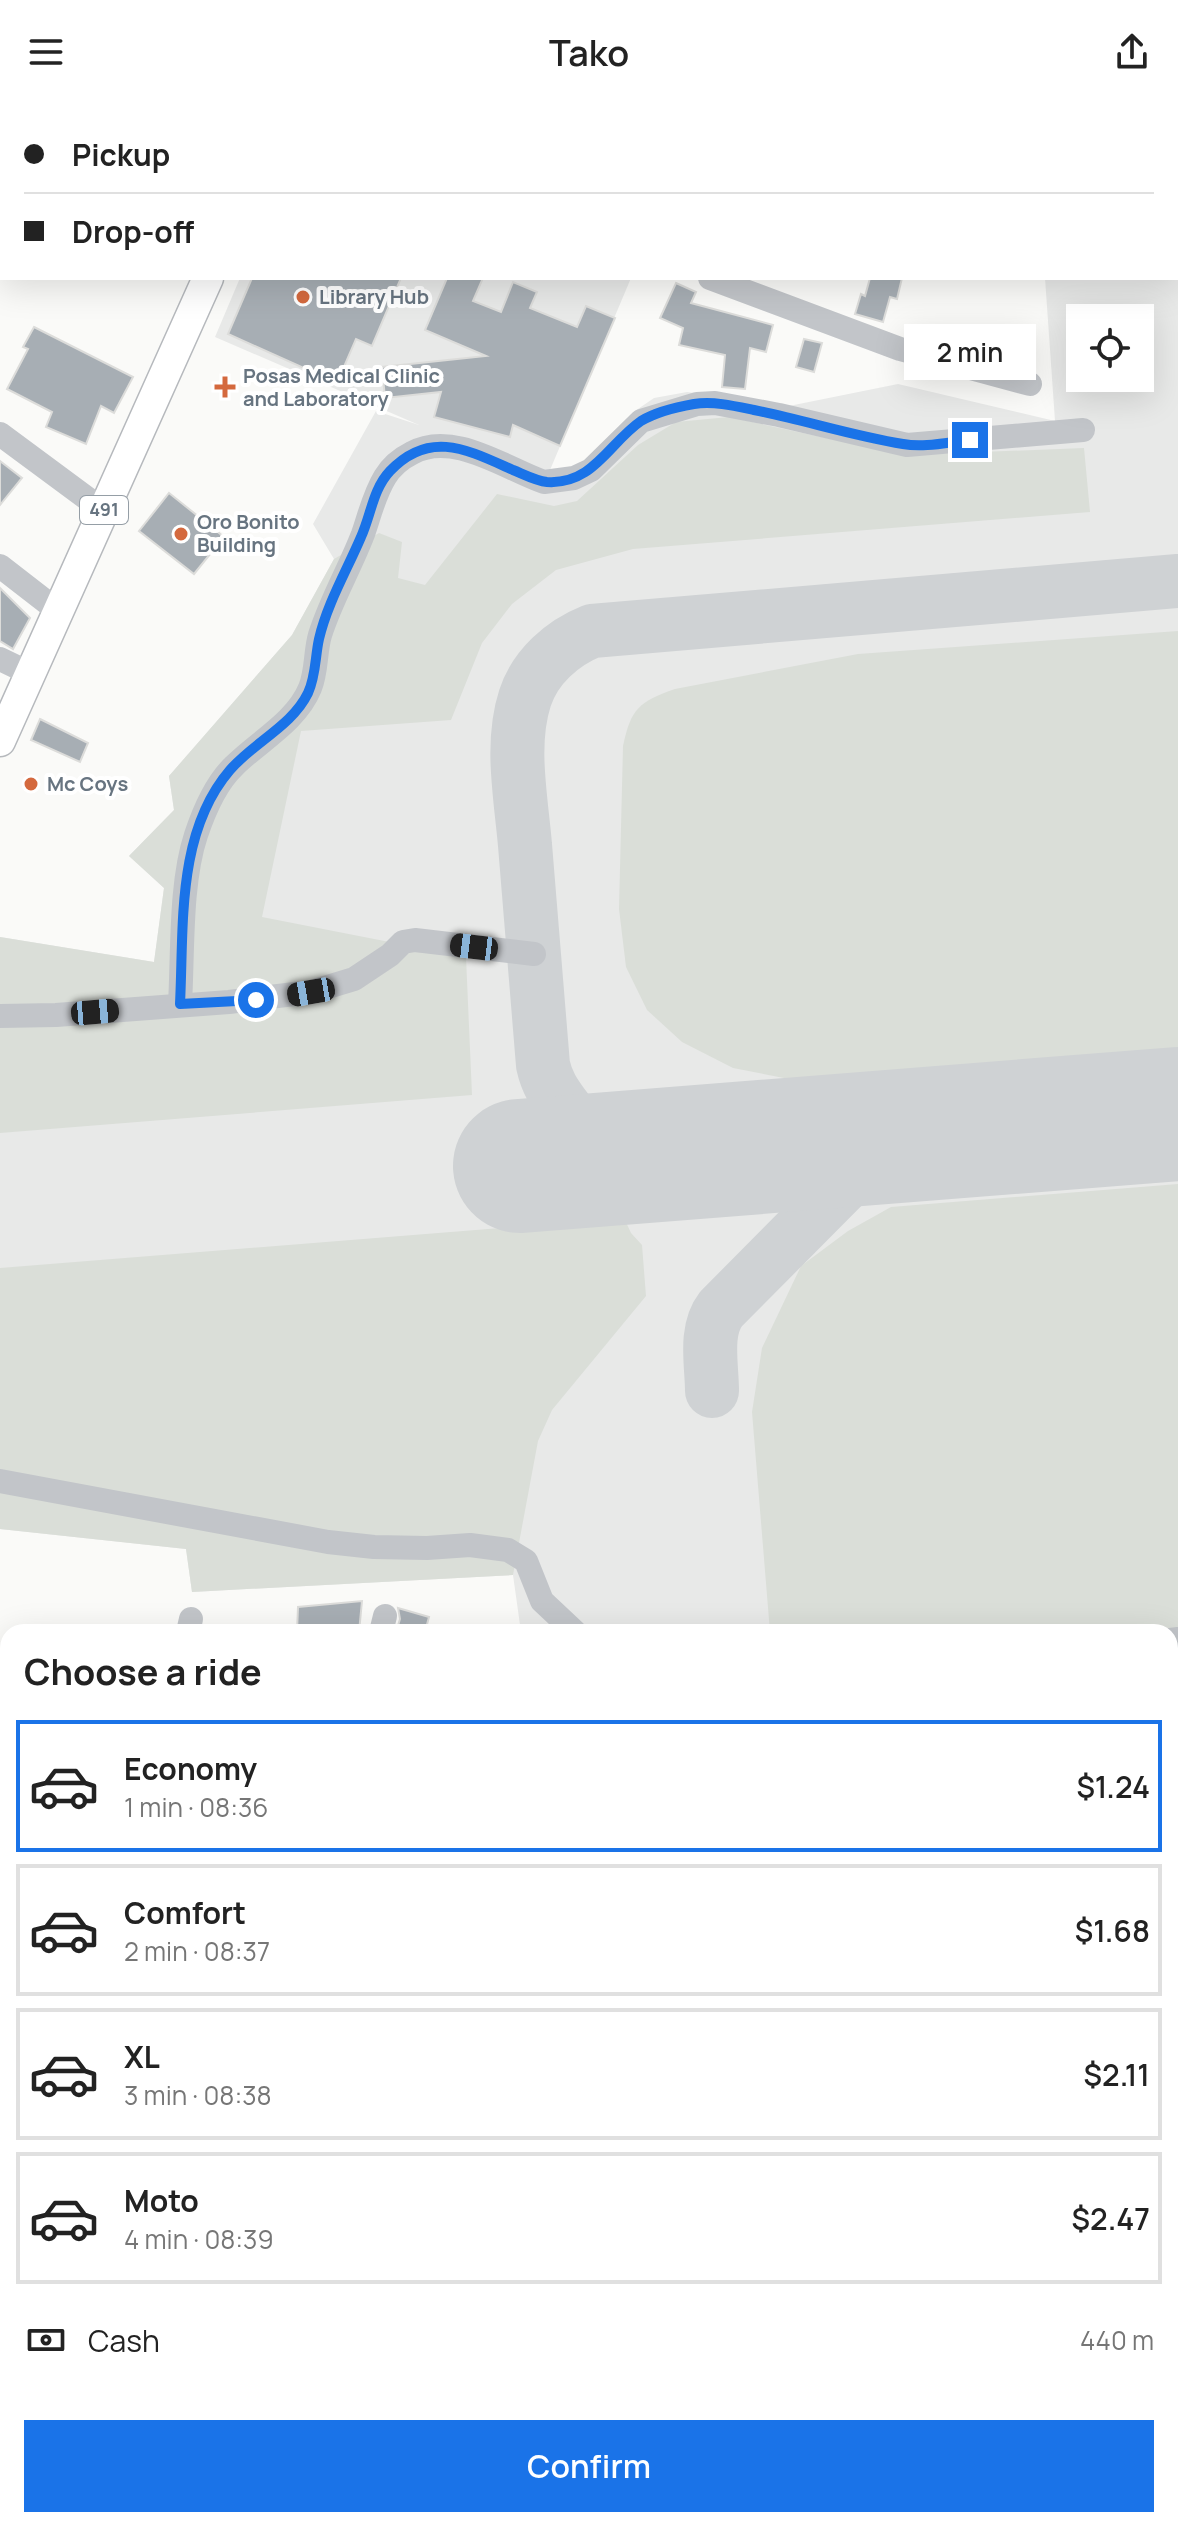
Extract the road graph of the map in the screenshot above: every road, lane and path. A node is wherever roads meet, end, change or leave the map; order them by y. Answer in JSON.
{"nodes":[{"id":1,"x":206,"y":280,"type":"edge"},
{"id":2,"x":722,"y":280,"type":"edge"},
{"id":3,"x":752,"y":285,"type":"edge"},
{"id":4,"x":1030,"y":384,"type":"dead end"},
{"id":5,"x":1083,"y":430,"type":"dead end"},
{"id":6,"x":0,"y":434,"type":"edge"},
{"id":7,"x":104,"y":511,"type":"junction"},
{"id":8,"x":0,"y":566,"type":"edge"},
{"id":9,"x":58,"y":611,"type":"junction"},
{"id":10,"x":0,"y":659,"type":"edge"},
{"id":11,"x":29,"y":673,"type":"junction"},
{"id":12,"x":0,"y":741,"type":"edge"},
{"id":13,"x":534,"y":954,"type":"dead end"},
{"id":14,"x":180,"y":1004,"type":"junction"},
{"id":15,"x":0,"y":1016,"type":"edge"},
{"id":16,"x":0,"y":1481,"type":"edge"},
{"id":17,"x":566,"y":1624,"type":"edge"}],
"edges":[{"from":1,"to":7,"type":"main road","number":"491"},
{"from":2,"to":3,"type":"street"},
{"from":3,"to":4,"type":"street"},
{"from":5,"to":14,"type":"street"},
{"from":6,"to":7,"type":"street"},
{"from":7,"to":9,"type":"main road","number":"491"},
{"from":8,"to":9,"type":"street"},
{"from":9,"to":11,"type":"main road","number":"491"},
{"from":10,"to":11,"type":"street"},
{"from":11,"to":12,"type":"main road","number":"491"},
{"from":13,"to":14,"type":"street"},
{"from":14,"to":15,"type":"street"},
{"from":16,"to":17,"type":"street"}]}
